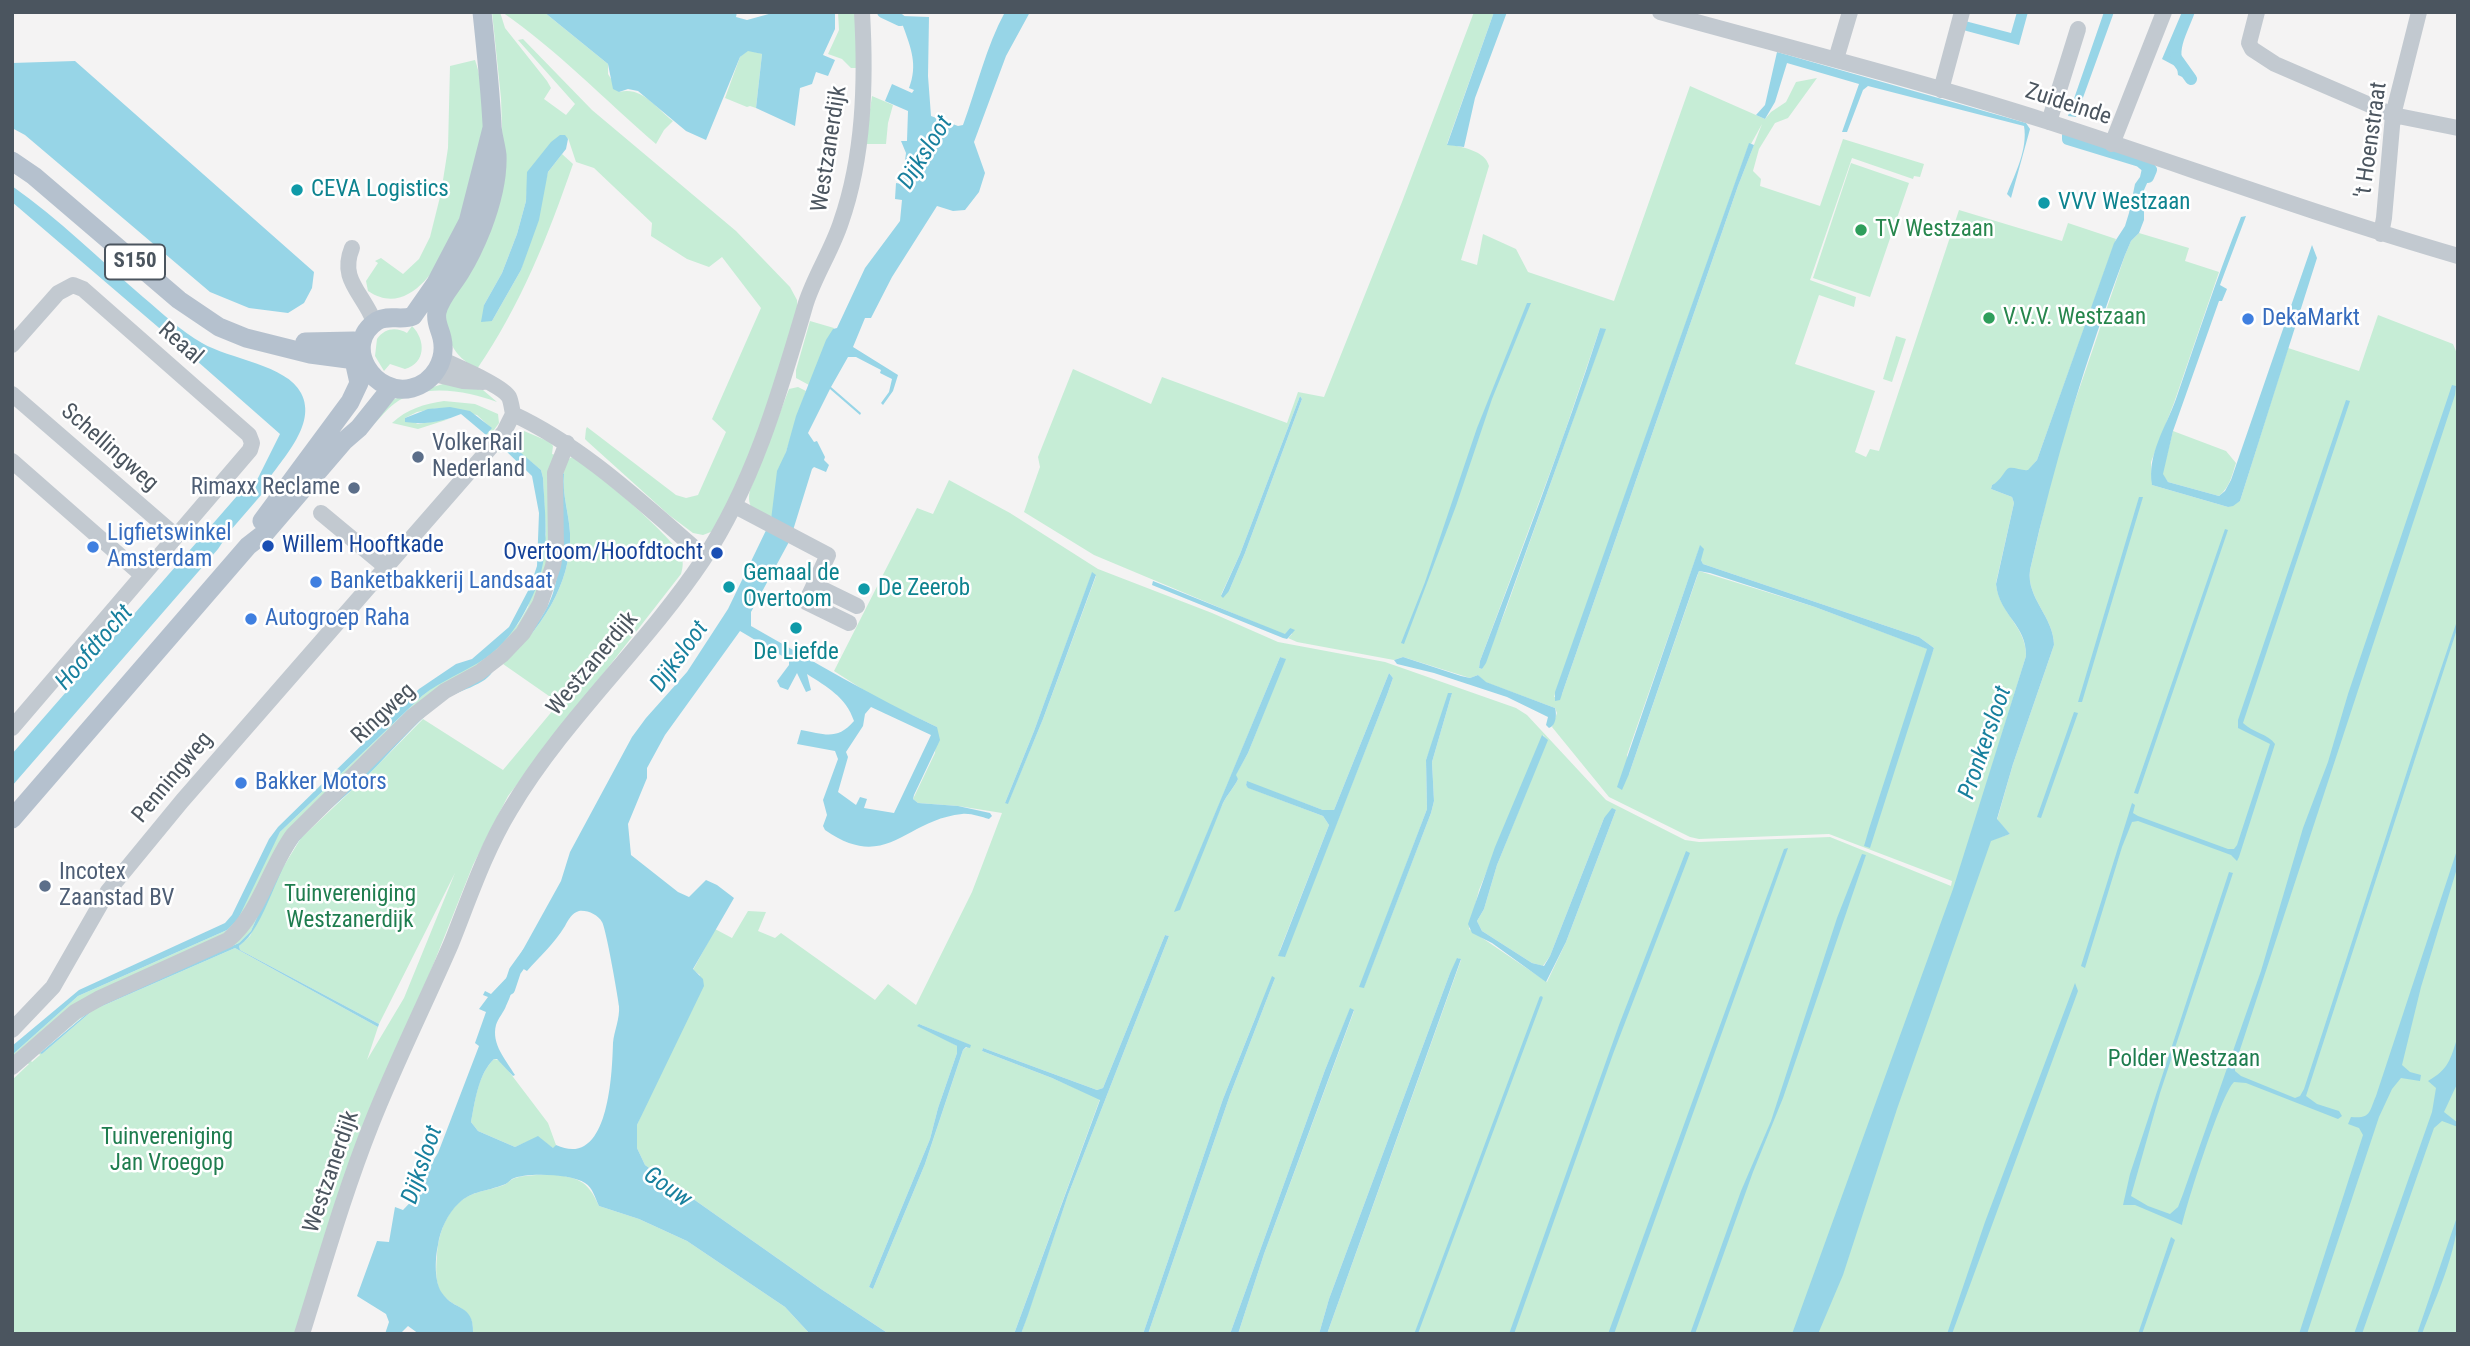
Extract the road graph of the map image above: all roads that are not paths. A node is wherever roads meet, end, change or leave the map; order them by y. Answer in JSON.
{"nodes":[{"id":1,"x":482,"y":12,"type":"edge"},
{"id":2,"x":862,"y":12,"type":"edge"},
{"id":3,"x":1660,"y":12,"type":"edge"},
{"id":4,"x":1850,"y":12,"type":"edge"},
{"id":5,"x":2164,"y":12,"type":"edge"},
{"id":6,"x":2257,"y":12,"type":"edge"},
{"id":7,"x":2419,"y":12,"type":"edge"},
{"id":8,"x":1962,"y":13,"type":"edge"},
{"id":9,"x":2078,"y":29,"type":"dead end"},
{"id":10,"x":1836,"y":59,"type":"junction"},
{"id":11,"x":1941,"y":90,"type":"junction"},
{"id":12,"x":2393,"y":114,"type":"junction"},
{"id":13,"x":2049,"y":122,"type":"junction"},
{"id":14,"x":492,"y":128,"type":"junction"},
{"id":15,"x":2458,"y":128,"type":"edge"},
{"id":16,"x":2112,"y":144,"type":"junction"},
{"id":17,"x":12,"y":161,"type":"edge"},
{"id":18,"x":2381,"y":234,"type":"junction"},
{"id":19,"x":352,"y":248,"type":"dead end"},
{"id":20,"x":2458,"y":256,"type":"edge"},
{"id":21,"x":411,"y":312,"type":"junction"},
{"id":22,"x":373,"y":319,"type":"junction"},
{"id":23,"x":12,"y":345,"type":"edge"},
{"id":24,"x":357,"y":359,"type":"junction"},
{"id":25,"x":436,"y":363,"type":"junction"},
{"id":26,"x":386,"y":386,"type":"junction"},
{"id":27,"x":12,"y":394,"type":"edge"},
{"id":28,"x":513,"y":414,"type":"junction"},
{"id":29,"x":567,"y":443,"type":"junction"},
{"id":30,"x":12,"y":461,"type":"edge"},
{"id":31,"x":735,"y":506,"type":"junction"},
{"id":32,"x":321,"y":513,"type":"dead end"},
{"id":33,"x":176,"y":536,"type":"junction"},
{"id":34,"x":248,"y":546,"type":"junction"},
{"id":35,"x":705,"y":557,"type":"junction"},
{"id":36,"x":386,"y":568,"type":"junction"},
{"id":37,"x":142,"y":575,"type":"junction"},
{"id":38,"x":814,"y":584,"type":"junction"},
{"id":39,"x":857,"y":606,"type":"dead end"},
{"id":40,"x":849,"y":624,"type":"dead end"},
{"id":41,"x":12,"y":727,"type":"edge"},
{"id":42,"x":12,"y":819,"type":"edge"},
{"id":43,"x":12,"y":1030,"type":"edge"},
{"id":44,"x":12,"y":1067,"type":"edge"},
{"id":45,"x":302,"y":1334,"type":"edge"}],
"edges":[{"from":1,"to":14,"type":"main road"},
{"from":2,"to":31,"type":"street","name":"Westzanerdijk"},
{"from":3,"to":10,"type":"street","name":"Zuideinde"},
{"from":4,"to":10,"type":"street"},
{"from":5,"to":16,"type":"street"},
{"from":6,"to":12,"type":"street"},
{"from":7,"to":12,"type":"street","name":"'t Hoenstraat"},
{"from":8,"to":11,"type":"street"},
{"from":9,"to":13,"type":"street"},
{"from":10,"to":11,"type":"street","name":"Zuideinde"},
{"from":11,"to":13,"type":"street","name":"Zuideinde"},
{"from":12,"to":15,"type":"street"},
{"from":12,"to":18,"type":"street","name":"'t Hoenstraat"},
{"from":13,"to":16,"type":"street","name":"Zuideinde"},
{"from":14,"to":21,"type":"main road"},
{"from":14,"to":25,"type":"main road"},
{"from":16,"to":18,"type":"street","name":"Zuideinde"},
{"from":17,"to":24,"type":"main road","number":"S150"},
{"from":18,"to":20,"type":"street","name":"Zuideinde"},
{"from":19,"to":22,"type":"street"},
{"from":21,"to":22,"type":"main road"},
{"from":21,"to":25,"type":"main road"},
{"from":22,"to":24,"type":"main road"},
{"from":23,"to":33,"type":"street","name":"Reaal"},
{"from":24,"to":26,"type":"main road"},
{"from":24,"to":34,"type":"main road"},
{"from":25,"to":26,"type":"main road"},
{"from":25,"to":28,"type":"street"},
{"from":26,"to":34,"type":"main road"},
{"from":27,"to":33,"type":"street","name":"Schellingweg"},
{"from":28,"to":29,"type":"street"},
{"from":28,"to":36,"type":"street","name":"Penningweg"},
{"from":29,"to":35,"type":"street"},
{"from":29,"to":44,"type":"street","name":"Ringweg"},
{"from":30,"to":37,"type":"street"},
{"from":31,"to":35,"type":"street","name":"Westzanerdijk"},
{"from":31,"to":38,"type":"street"},
{"from":32,"to":36,"type":"street"},
{"from":33,"to":37,"type":"street"},
{"from":34,"to":42,"type":"main road"},
{"from":35,"to":45,"type":"street","name":"Westzanerdijk"},
{"from":36,"to":43,"type":"street","name":"Penningweg"},
{"from":37,"to":41,"type":"street"},
{"from":38,"to":39,"type":"street"},
{"from":38,"to":40,"type":"street"}]}
